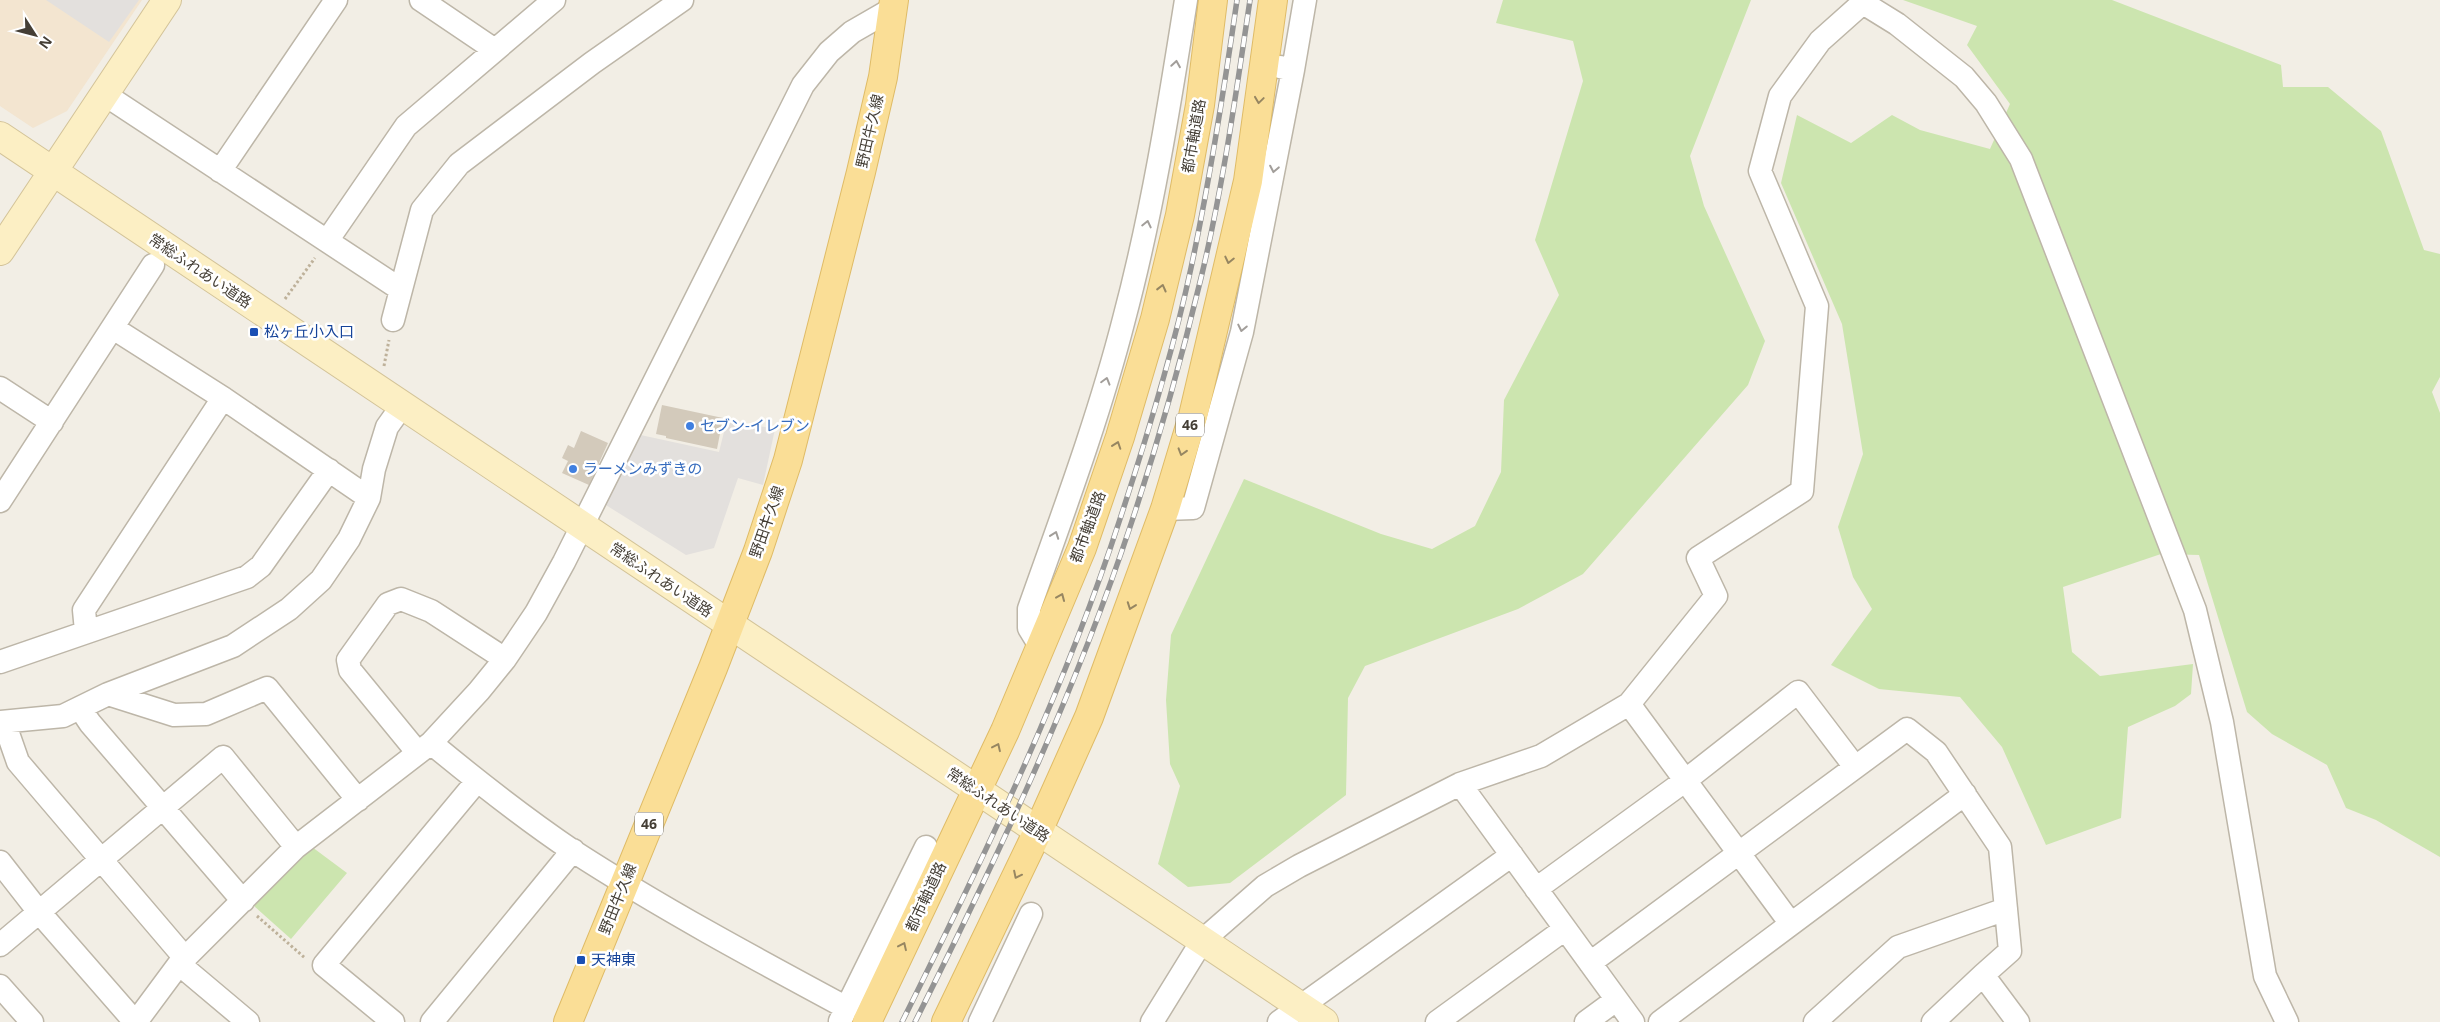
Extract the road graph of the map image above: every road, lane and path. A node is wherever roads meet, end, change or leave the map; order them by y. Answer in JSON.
{"nodes":[{"id":1,"x":167,"y":0,"type":"edge"},
{"id":2,"x":336,"y":0,"type":"edge"},
{"id":3,"x":421,"y":0,"type":"edge"},
{"id":4,"x":554,"y":0,"type":"edge"},
{"id":5,"x":682,"y":0,"type":"edge"},
{"id":6,"x":1186,"y":0,"type":"edge"},
{"id":7,"x":1213,"y":0,"type":"edge"},
{"id":8,"x":1273,"y":0,"type":"edge"},
{"id":9,"x":1305,"y":0,"type":"edge"},
{"id":10,"x":1865,"y":1,"type":"edge"},
{"id":11,"x":893,"y":4,"type":"edge"},
{"id":12,"x":495,"y":50,"type":"junction"},
{"id":13,"x":1264,"y":64,"type":"junction"},
{"id":14,"x":1294,"y":70,"type":"junction"},
{"id":15,"x":104,"y":94,"type":"junction"},
{"id":16,"x":0,"y":136,"type":"edge"},
{"id":17,"x":52,"y":171,"type":"junction"},
{"id":18,"x":220,"y":171,"type":"junction"},
{"id":19,"x":327,"y":241,"type":"junction"},
{"id":20,"x":0,"y":251,"type":"edge"},
{"id":21,"x":153,"y":266,"type":"dead end"},
{"id":22,"x":400,"y":289,"type":"junction"},
{"id":23,"x":285,"y":299,"type":"dead end"},
{"id":24,"x":393,"y":320,"type":"joint"},
{"id":25,"x":113,"y":328,"type":"junction"},
{"id":26,"x":384,"y":369,"type":"dead end"},
{"id":27,"x":0,"y":388,"type":"edge"},
{"id":28,"x":223,"y":398,"type":"junction"},
{"id":29,"x":402,"y":406,"type":"junction"},
{"id":30,"x":52,"y":422,"type":"junction"},
{"id":31,"x":329,"y":470,"type":"junction"},
{"id":32,"x":368,"y":498,"type":"junction"},
{"id":33,"x":0,"y":501,"type":"edge"},
{"id":34,"x":1165,"y":509,"type":"junction"},
{"id":35,"x":581,"y":526,"type":"junction"},
{"id":36,"x":729,"y":626,"type":"junction"},
{"id":37,"x":86,"y":631,"type":"junction"},
{"id":38,"x":1040,"y":646,"type":"junction"},
{"id":39,"x":505,"y":658,"type":"junction"},
{"id":40,"x":0,"y":662,"type":"edge"},
{"id":41,"x":108,"y":694,"type":"junction"},
{"id":42,"x":1629,"y":704,"type":"junction"},
{"id":43,"x":80,"y":708,"type":"junction"},
{"id":44,"x":2,"y":722,"type":"edge"},
{"id":45,"x":424,"y":748,"type":"junction"},
{"id":46,"x":1855,"y":767,"type":"junction"},
{"id":47,"x":1686,"y":780,"type":"junction"},
{"id":48,"x":477,"y":781,"type":"junction"},
{"id":49,"x":1460,"y":784,"type":"junction"},
{"id":50,"x":976,"y":790,"type":"junction"},
{"id":51,"x":1964,"y":794,"type":"junction"},
{"id":52,"x":358,"y":800,"type":"junction"},
{"id":53,"x":162,"y":808,"type":"junction"},
{"id":54,"x":1038,"y":831,"type":"junction"},
{"id":55,"x":296,"y":847,"type":"junction"},
{"id":56,"x":926,"y":847,"type":"dead end"},
{"id":57,"x":572,"y":850,"type":"junction"},
{"id":58,"x":1739,"y":853,"type":"junction"},
{"id":59,"x":1512,"y":855,"type":"junction"},
{"id":60,"x":102,"y":859,"type":"junction"},
{"id":61,"x":0,"y":862,"type":"edge"},
{"id":62,"x":625,"y":883,"type":"junction"},
{"id":63,"x":1536,"y":889,"type":"junction"},
{"id":64,"x":243,"y":901,"type":"junction"},
{"id":65,"x":2006,"y":909,"type":"junction"},
{"id":66,"x":39,"y":912,"type":"junction"},
{"id":67,"x":1031,"y":914,"type":"dead end"},
{"id":68,"x":1791,"y":924,"type":"junction"},
{"id":69,"x":1565,"y":929,"type":"junction"},
{"id":70,"x":1202,"y":941,"type":"junction"},
{"id":71,"x":0,"y":945,"type":"edge"},
{"id":72,"x":182,"y":961,"type":"junction"},
{"id":73,"x":1590,"y":963,"type":"junction"},
{"id":74,"x":324,"y":965,"type":"junction"},
{"id":75,"x":880,"y":967,"type":"junction"},
{"id":76,"x":1983,"y":975,"type":"junction"},
{"id":77,"x":967,"y":977,"type":"junction"},
{"id":78,"x":0,"y":986,"type":"edge"},
{"id":79,"x":994,"y":992,"type":"junction"},
{"id":80,"x":1616,"y":1000,"type":"junction"},
{"id":81,"x":1301,"y":1006,"type":"junction"},
{"id":82,"x":851,"y":1017,"type":"edge"},
{"id":83,"x":32,"y":1022,"type":"edge"},
{"id":84,"x":136,"y":1022,"type":"edge"},
{"id":85,"x":248,"y":1022,"type":"edge"},
{"id":86,"x":393,"y":1022,"type":"edge"},
{"id":87,"x":432,"y":1022,"type":"edge"},
{"id":88,"x":568,"y":1022,"type":"edge"},
{"id":89,"x":946,"y":1022,"type":"edge"},
{"id":90,"x":980,"y":1022,"type":"edge"},
{"id":91,"x":1152,"y":1022,"type":"edge"},
{"id":92,"x":1279,"y":1022,"type":"edge"},
{"id":93,"x":1324,"y":1022,"type":"edge"},
{"id":94,"x":1437,"y":1022,"type":"edge"},
{"id":95,"x":1586,"y":1022,"type":"edge"},
{"id":96,"x":1633,"y":1022,"type":"edge"},
{"id":97,"x":1660,"y":1022,"type":"edge"},
{"id":98,"x":1815,"y":1022,"type":"edge"},
{"id":99,"x":1932,"y":1022,"type":"edge"},
{"id":100,"x":2018,"y":1022,"type":"edge"},
{"id":101,"x":2287,"y":1022,"type":"edge"}],
"edges":[{"from":1,"to":15,"type":"street"},
{"from":2,"to":18,"type":"street"},
{"from":3,"to":12,"type":"street"},
{"from":4,"to":12,"type":"street"},
{"from":5,"to":22,"type":"street"},
{"from":38,"to":6,"type":"street","one_way":true},
{"from":38,"to":7,"type":"main road","name":"都市軸道路","one_way":true},
{"from":8,"to":13,"type":"main road","number":"46"},
{"from":9,"to":14,"type":"street"},
{"from":10,"to":42,"type":"street"},
{"from":10,"to":101,"type":"street"},
{"from":11,"to":35,"type":"street"},
{"from":11,"to":36,"type":"main road","name":"野田牛久線","number":"46"},
{"from":12,"to":19,"type":"street"},
{"from":13,"to":14,"type":"street"},
{"from":13,"to":34,"type":"main road","number":"46","one_way":true},
{"from":14,"to":34,"type":"street","one_way":true},
{"from":15,"to":17,"type":"street"},
{"from":15,"to":18,"type":"street"},
{"from":16,"to":17,"type":"street","name":"常総ふれあい道路"},
{"from":17,"to":20,"type":"street"},
{"from":17,"to":29,"type":"street","name":"常総ふれあい道路"},
{"from":18,"to":19,"type":"street"},
{"from":19,"to":22,"type":"street"},
{"from":19,"to":23,"type":"path"},
{"from":21,"to":25,"type":"street"},
{"from":22,"to":24,"type":"street"},
{"from":24,"to":26,"type":"path"},
{"from":25,"to":28,"type":"street"},
{"from":25,"to":30,"type":"street"},
{"from":27,"to":30,"type":"street"},
{"from":28,"to":31,"type":"street"},
{"from":28,"to":37,"type":"street"},
{"from":29,"to":32,"type":"street"},
{"from":29,"to":35,"type":"street","name":"常総ふれあい道路"},
{"from":30,"to":33,"type":"street"},
{"from":31,"to":32,"type":"street"},
{"from":31,"to":37,"type":"street"},
{"from":32,"to":41,"type":"street"},
{"from":34,"to":54,"type":"main road","number":"46","one_way":true},
{"from":35,"to":36,"type":"street","name":"常総ふれあい道路"},
{"from":35,"to":39,"type":"street"},
{"from":36,"to":50,"type":"street","name":"常総ふれあい道路"},
{"from":36,"to":62,"type":"main road","name":"野田牛久線","number":"46"},
{"from":37,"to":40,"type":"street"},
{"from":50,"to":38,"type":"main road","name":"都市軸道路","one_way":true},
{"from":39,"to":45,"type":"street"},
{"from":39,"to":45,"type":"street"},
{"from":41,"to":43,"type":"street"},
{"from":41,"to":52,"type":"street"},
{"from":42,"to":47,"type":"street"},
{"from":42,"to":49,"type":"street"},
{"from":43,"to":44,"type":"street"},
{"from":43,"to":53,"type":"street"},
{"from":44,"to":60,"type":"street"},
{"from":45,"to":48,"type":"street"},
{"from":45,"to":52,"type":"street"},
{"from":46,"to":47,"type":"street"},
{"from":46,"to":51,"type":"street"},
{"from":46,"to":58,"type":"street"},
{"from":47,"to":58,"type":"street"},
{"from":47,"to":63,"type":"street"},
{"from":48,"to":57,"type":"street"},
{"from":48,"to":74,"type":"street"},
{"from":49,"to":59,"type":"street"},
{"from":49,"to":70,"type":"street"},
{"from":50,"to":54,"type":"street","name":"常総ふれあい道路"},
{"from":75,"to":50,"type":"main road","name":"都市軸道路","one_way":true},
{"from":51,"to":65,"type":"street"},
{"from":51,"to":68,"type":"street"},
{"from":52,"to":55,"type":"street"},
{"from":53,"to":55,"type":"street"},
{"from":53,"to":60,"type":"street"},
{"from":53,"to":64,"type":"street"},
{"from":54,"to":70,"type":"street","name":"常総ふれあい道路"},
{"from":54,"to":77,"type":"main road","number":"46","one_way":true},
{"from":55,"to":64,"type":"street"},
{"from":56,"to":75,"type":"street"},
{"from":57,"to":62,"type":"street"},
{"from":57,"to":87,"type":"street"},
{"from":58,"to":68,"type":"street"},
{"from":58,"to":73,"type":"street"},
{"from":59,"to":63,"type":"street"},
{"from":59,"to":81,"type":"street"},
{"from":60,"to":66,"type":"street"},
{"from":60,"to":72,"type":"street"},
{"from":61,"to":66,"type":"street"},
{"from":62,"to":82,"type":"street"},
{"from":62,"to":88,"type":"main road","name":"野田牛久線","number":"46"},
{"from":63,"to":69,"type":"street"},
{"from":64,"to":72,"type":"street"},
{"from":64,"to":74,"type":"path"},
{"from":65,"to":76,"type":"street"},
{"from":65,"to":98,"type":"street"},
{"from":66,"to":71,"type":"street"},
{"from":66,"to":84,"type":"street"},
{"from":67,"to":79,"type":"street"},
{"from":68,"to":97,"type":"street"},
{"from":69,"to":73,"type":"street"},
{"from":69,"to":94,"type":"street"},
{"from":70,"to":81,"type":"street","name":"常総ふれあい道路"},
{"from":70,"to":91,"type":"street"},
{"from":72,"to":84,"type":"street"},
{"from":72,"to":85,"type":"street"},
{"from":73,"to":80,"type":"street"},
{"from":74,"to":86,"type":"street"},
{"from":75,"to":82,"type":"main road","name":"都市軸道路"},
{"from":76,"to":99,"type":"street"},
{"from":76,"to":100,"type":"street"},
{"from":77,"to":79,"type":"street"},
{"from":77,"to":89,"type":"main road","number":"46"},
{"from":78,"to":83,"type":"street"},
{"from":79,"to":90,"type":"street"},
{"from":80,"to":95,"type":"street"},
{"from":80,"to":96,"type":"street"},
{"from":81,"to":92,"type":"street"},
{"from":81,"to":93,"type":"street","name":"常総ふれあい道路"}]}
